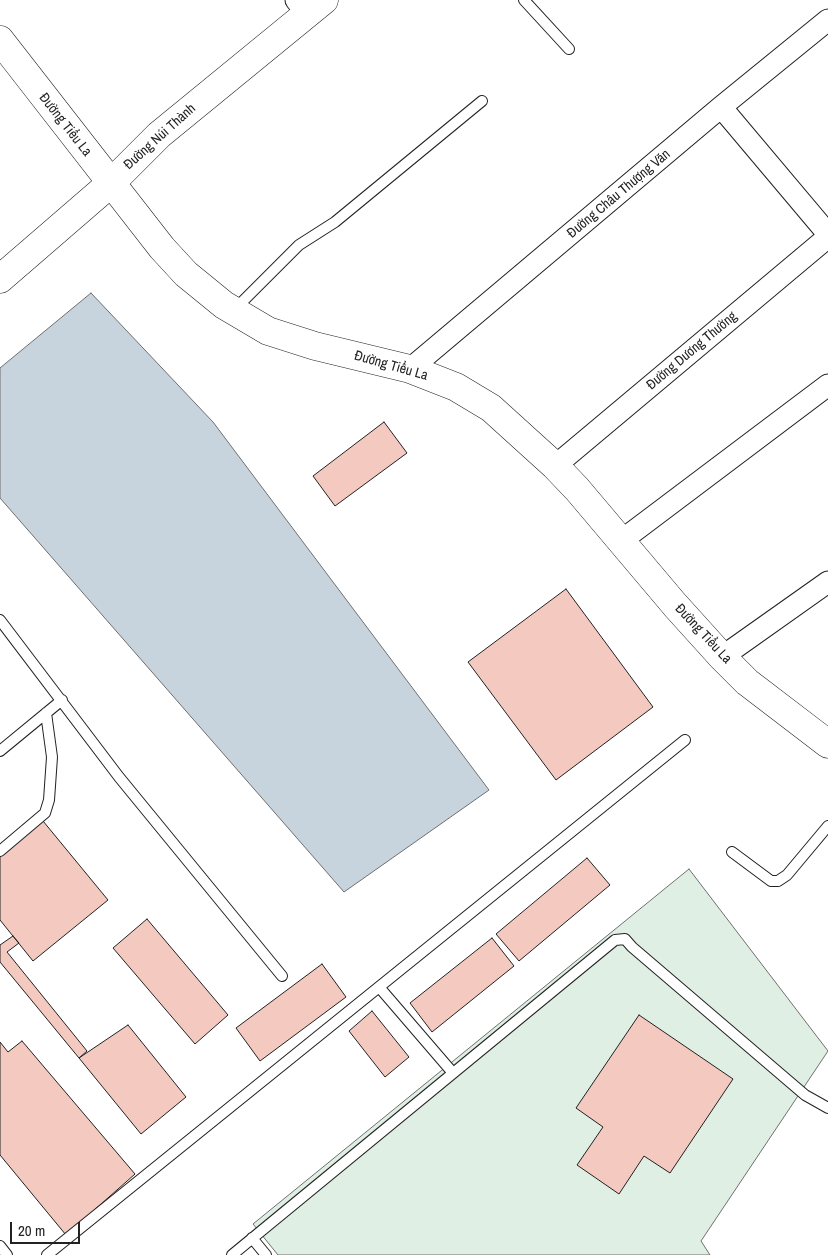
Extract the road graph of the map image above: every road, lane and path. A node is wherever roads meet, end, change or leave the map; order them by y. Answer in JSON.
{"nodes":[{"id":1,"x":524,"y":0,"type":"edge"},
{"id":2,"x":309,"y":5,"type":"edge"},
{"id":3,"x":828,"y":20,"type":"edge"},
{"id":4,"x":0,"y":40,"type":"edge"},
{"id":5,"x":569,"y":49,"type":"dead end"},
{"id":6,"x":482,"y":101,"type":"dead end"},
{"id":7,"x":721,"y":107,"type":"junction"},
{"id":8,"x":111,"y":183,"type":"junction"},
{"id":9,"x":828,"y":235,"type":"edge"},
{"id":10,"x":0,"y":279,"type":"edge"},
{"id":11,"x":233,"y":311,"type":"junction"},
{"id":12,"x":410,"y":369,"type":"junction"},
{"id":13,"x":828,"y":385,"type":"edge"},
{"id":14,"x":555,"y":466,"type":"junction"},
{"id":15,"x":622,"y":541,"type":"junction"},
{"id":16,"x":828,"y":582,"type":"edge"},
{"id":17,"x":0,"y":620,"type":"edge"},
{"id":18,"x":722,"y":656,"type":"junction"},
{"id":19,"x":62,"y":700,"type":"junction"},
{"id":20,"x":46,"y":713,"type":"junction"},
{"id":21,"x":685,"y":740,"type":"dead end"},
{"id":22,"x":828,"y":744,"type":"edge"},
{"id":23,"x":0,"y":751,"type":"edge"},
{"id":24,"x":828,"y":826,"type":"edge"},
{"id":25,"x":0,"y":851,"type":"edge"},
{"id":26,"x":732,"y":852,"type":"dead end"},
{"id":27,"x":282,"y":976,"type":"dead end"},
{"id":28,"x":379,"y":987,"type":"junction"},
{"id":29,"x":453,"y":1073,"type":"junction"},
{"id":30,"x":828,"y":1108,"type":"edge"},
{"id":31,"x":252,"y":1238,"type":"junction"},
{"id":32,"x":0,"y":1246,"type":"edge"},
{"id":33,"x":7,"y":1255,"type":"edge"},
{"id":34,"x":47,"y":1255,"type":"edge"},
{"id":35,"x":232,"y":1255,"type":"edge"},
{"id":36,"x":266,"y":1255,"type":"edge"}],
"edges":[{"from":1,"to":5,"type":"lane"},
{"from":2,"to":8,"type":"main road","name":"Đường Núi Thành"},
{"from":3,"to":7,"type":"street","name":"Đường Châu Thượng Văn"},
{"from":4,"to":8,"type":"main road","name":"Đường Tiểu La"},
{"from":6,"to":11,"type":"lane"},
{"from":7,"to":9,"type":"street","name":"Đường Dương Thường"},
{"from":7,"to":12,"type":"street","name":"Đường Châu Thượng Văn"},
{"from":8,"to":10,"type":"main road","name":"Đường Núi Thành"},
{"from":8,"to":11,"type":"main road","name":"Đường Tiểu La"},
{"from":9,"to":14,"type":"street","name":"Đường Dương Thường"},
{"from":11,"to":12,"type":"main road","name":"Đường Tiểu La"},
{"from":12,"to":14,"type":"main road","name":"Đường Tiểu La"},
{"from":13,"to":15,"type":"street"},
{"from":14,"to":15,"type":"main road","name":"Đường Tiểu La"},
{"from":15,"to":18,"type":"main road","name":"Đường Tiểu La"},
{"from":16,"to":18,"type":"street"},
{"from":17,"to":19,"type":"lane"},
{"from":18,"to":22,"type":"main road","name":"Đường Tiểu La"},
{"from":19,"to":20,"type":"lane"},
{"from":19,"to":27,"type":"lane"},
{"from":20,"to":23,"type":"lane"},
{"from":20,"to":25,"type":"lane"},
{"from":21,"to":28,"type":"lane"},
{"from":24,"to":26,"type":"lane"},
{"from":28,"to":29,"type":"lane"},
{"from":28,"to":34,"type":"lane"},
{"from":29,"to":30,"type":"lane"},
{"from":29,"to":31,"type":"lane"},
{"from":31,"to":35,"type":"lane"},
{"from":31,"to":36,"type":"lane"},
{"from":32,"to":33,"type":"lane"}]}
